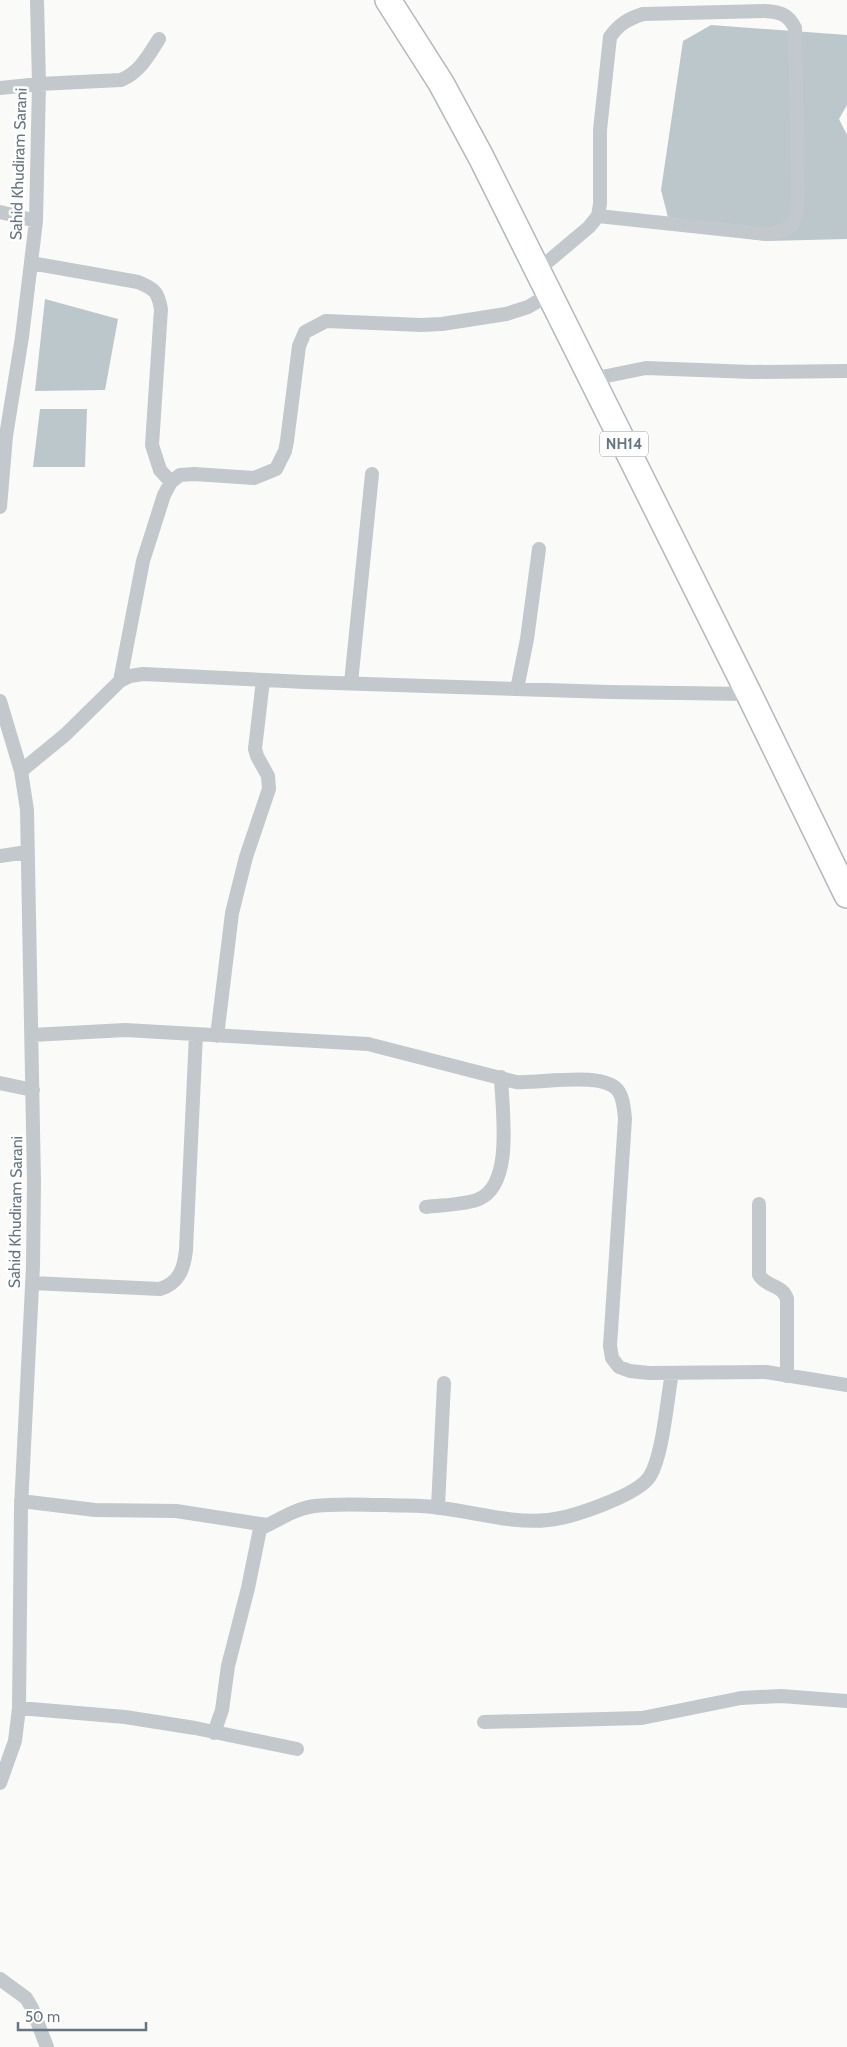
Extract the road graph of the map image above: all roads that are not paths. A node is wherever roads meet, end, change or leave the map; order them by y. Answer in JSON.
{"nodes":[{"id":1,"x":37,"y":0,"type":"edge"},
{"id":2,"x":388,"y":0,"type":"edge"},
{"id":3,"x":159,"y":39,"type":"dead end"},
{"id":4,"x":39,"y":84,"type":"junction"},
{"id":5,"x":0,"y":88,"type":"edge"},
{"id":6,"x":0,"y":212,"type":"edge"},
{"id":7,"x":598,"y":216,"type":"junction"},
{"id":8,"x":36,"y":221,"type":"junction"},
{"id":9,"x":31,"y":263,"type":"junction"},
{"id":10,"x":538,"y":270,"type":"junction"},
{"id":11,"x":550,"y":294,"type":"junction"},
{"id":12,"x":847,"y":372,"type":"edge"},
{"id":13,"x":592,"y":379,"type":"junction"},
{"id":14,"x":3,"y":436,"type":"edge"},
{"id":15,"x":372,"y":474,"type":"dead end"},
{"id":16,"x":171,"y":482,"type":"junction"},
{"id":17,"x":0,"y":508,"type":"edge"},
{"id":18,"x":539,"y":549,"type":"dead end"},
{"id":19,"x":263,"y":680,"type":"junction"},
{"id":20,"x":120,"y":681,"type":"junction"},
{"id":21,"x":351,"y":683,"type":"junction"},
{"id":22,"x":517,"y":689,"type":"junction"},
{"id":23,"x":749,"y":694,"type":"junction"},
{"id":24,"x":0,"y":701,"type":"edge"},
{"id":25,"x":21,"y":770,"type":"junction"},
{"id":26,"x":27,"y":852,"type":"junction"},
{"id":27,"x":0,"y":856,"type":"edge"},
{"id":28,"x":847,"y":895,"type":"edge"},
{"id":29,"x":196,"y":1034,"type":"junction"},
{"id":30,"x":32,"y":1036,"type":"junction"},
{"id":31,"x":216,"y":1036,"type":"junction"},
{"id":32,"x":501,"y":1078,"type":"junction"},
{"id":33,"x":0,"y":1083,"type":"edge"},
{"id":34,"x":33,"y":1090,"type":"junction"},
{"id":35,"x":759,"y":1204,"type":"dead end"},
{"id":36,"x":426,"y":1207,"type":"dead end"},
{"id":37,"x":32,"y":1284,"type":"junction"},
{"id":38,"x":672,"y":1372,"type":"junction"},
{"id":39,"x":787,"y":1376,"type":"junction"},
{"id":40,"x":444,"y":1383,"type":"dead end"},
{"id":41,"x":847,"y":1386,"type":"edge"},
{"id":42,"x":21,"y":1501,"type":"junction"},
{"id":43,"x":438,"y":1507,"type":"junction"},
{"id":44,"x":267,"y":1525,"type":"junction"},
{"id":45,"x":847,"y":1701,"type":"edge"},
{"id":46,"x":19,"y":1708,"type":"junction"},
{"id":47,"x":484,"y":1722,"type":"dead end"},
{"id":48,"x":214,"y":1732,"type":"junction"},
{"id":49,"x":297,"y":1749,"type":"dead end"},
{"id":50,"x":0,"y":1783,"type":"edge"},
{"id":51,"x":0,"y":1979,"type":"edge"},
{"id":52,"x":47,"y":2047,"type":"edge"}],
"edges":[{"from":1,"to":4,"type":"street","name":"Sahid Khudiram Sarani"},
{"from":2,"to":10,"type":"highway","number":"NH14"},
{"from":3,"to":4,"type":"street"},
{"from":4,"to":5,"type":"street"},
{"from":4,"to":8,"type":"street","name":"Sahid Khudiram Sarani"},
{"from":6,"to":8,"type":"street"},
{"from":7,"to":7,"type":"street"},
{"from":7,"to":10,"type":"street"},
{"from":8,"to":9,"type":"street","name":"Sahid Khudiram Sarani"},
{"from":9,"to":14,"type":"street","name":"Sahid Khudiram Sarani"},
{"from":9,"to":16,"type":"street"},
{"from":10,"to":11,"type":"highway","number":"NH14"},
{"from":11,"to":13,"type":"highway","number":"NH14"},
{"from":11,"to":16,"type":"street"},
{"from":12,"to":13,"type":"street"},
{"from":13,"to":23,"type":"highway","number":"NH14"},
{"from":14,"to":17,"type":"street","name":"Sahid Khudiram Sarani"},
{"from":15,"to":21,"type":"street"},
{"from":16,"to":20,"type":"street"},
{"from":18,"to":22,"type":"street"},
{"from":19,"to":20,"type":"street"},
{"from":19,"to":21,"type":"street"},
{"from":19,"to":31,"type":"street"},
{"from":20,"to":25,"type":"street"},
{"from":21,"to":22,"type":"street"},
{"from":22,"to":23,"type":"street"},
{"from":23,"to":28,"type":"highway","number":"NH14"},
{"from":24,"to":25,"type":"street","name":"Sahid Khudiram Sarani"},
{"from":25,"to":26,"type":"street","name":"Sahid Khudiram Sarani"},
{"from":26,"to":27,"type":"street"},
{"from":26,"to":30,"type":"street","name":"Sahid Khudiram Sarani"},
{"from":29,"to":30,"type":"street"},
{"from":29,"to":31,"type":"street"},
{"from":29,"to":37,"type":"street"},
{"from":30,"to":34,"type":"street","name":"Sahid Khudiram Sarani"},
{"from":31,"to":32,"type":"street"},
{"from":32,"to":36,"type":"street"},
{"from":32,"to":38,"type":"street"},
{"from":33,"to":34,"type":"street"},
{"from":34,"to":37,"type":"street","name":"Sahid Khudiram Sarani"},
{"from":35,"to":39,"type":"street"},
{"from":37,"to":42,"type":"street","name":"Sahid Khudiram Sarani"},
{"from":38,"to":39,"type":"street"},
{"from":38,"to":43,"type":"street"},
{"from":39,"to":41,"type":"street"},
{"from":40,"to":43,"type":"street"},
{"from":42,"to":44,"type":"street"},
{"from":42,"to":46,"type":"street","name":"Sahid Khudiram Sarani"},
{"from":43,"to":44,"type":"street"},
{"from":44,"to":48,"type":"street"},
{"from":45,"to":47,"type":"street"},
{"from":46,"to":48,"type":"street"},
{"from":46,"to":50,"type":"street","name":"Sahid Khudiram Sarani"},
{"from":48,"to":49,"type":"street"},
{"from":51,"to":52,"type":"street"}]}
